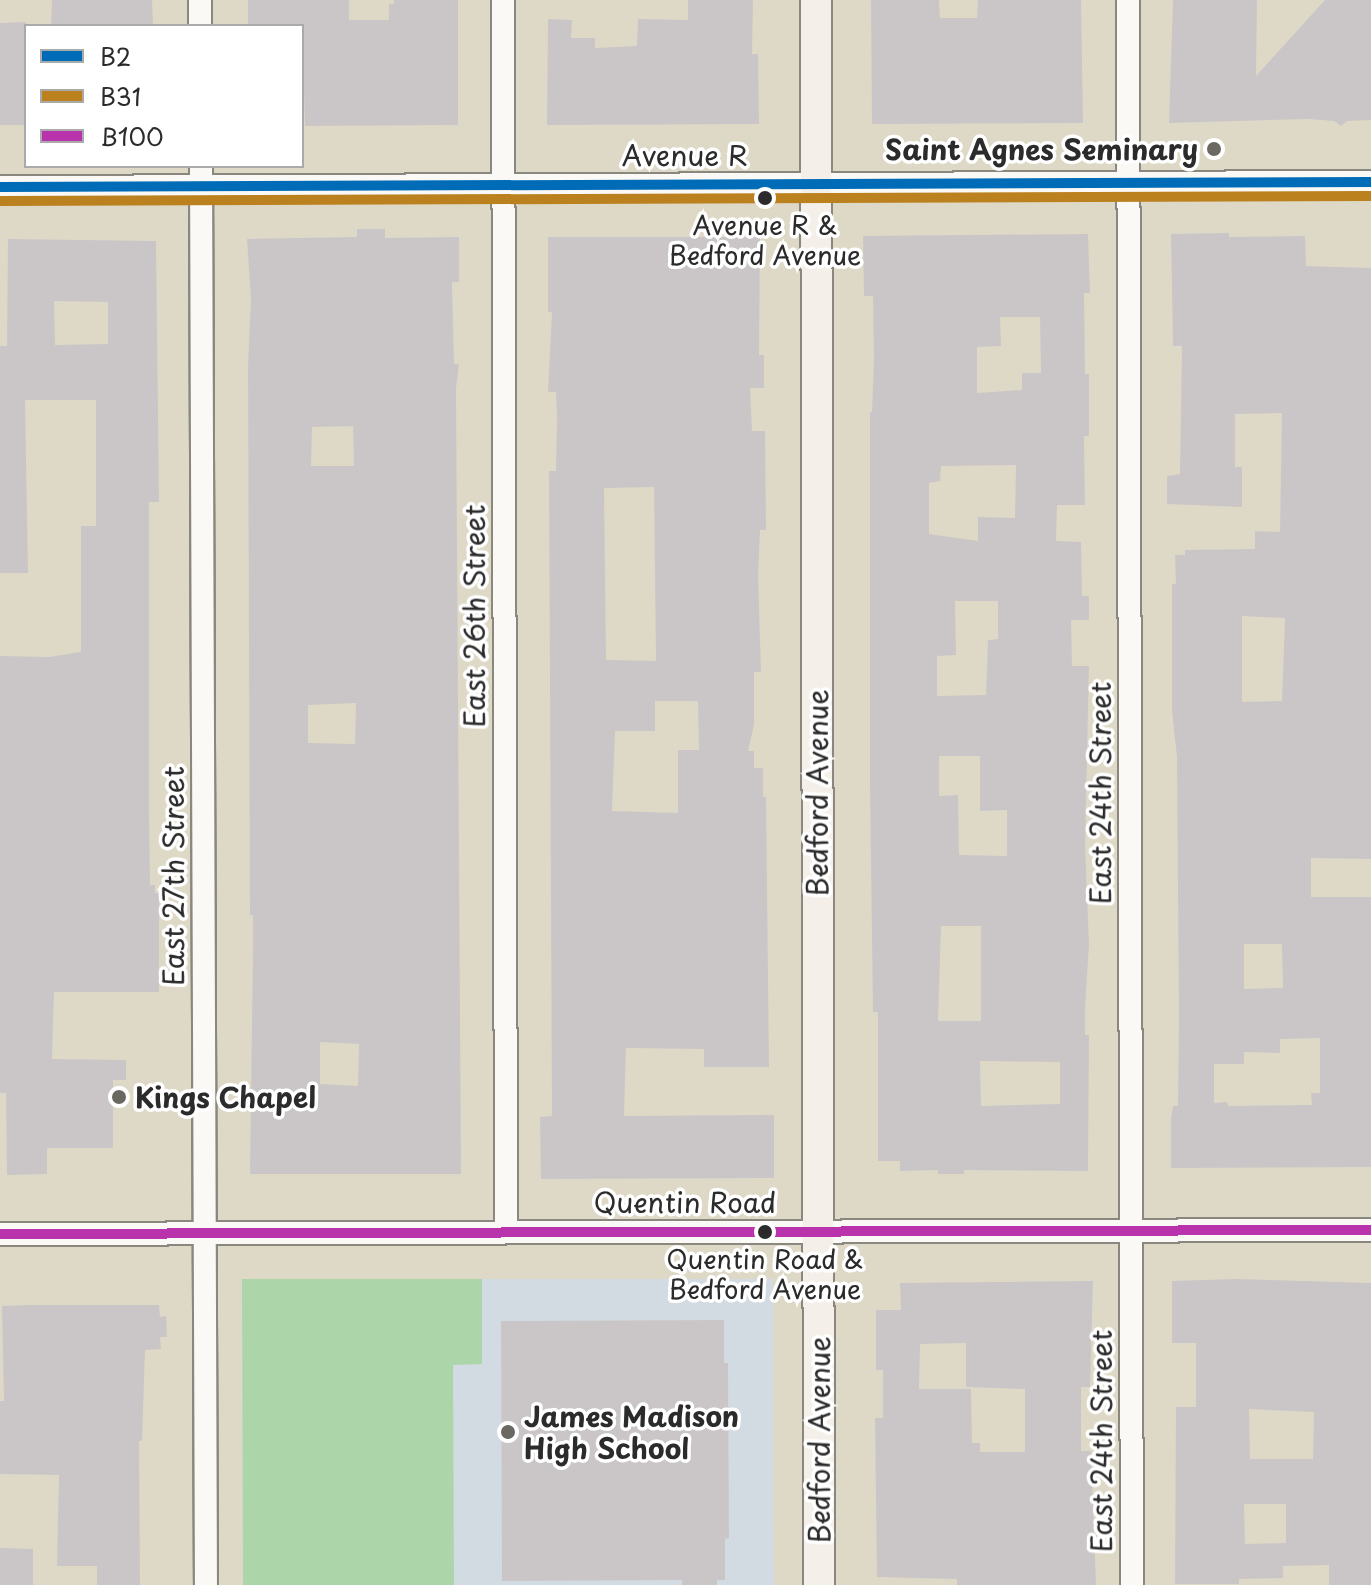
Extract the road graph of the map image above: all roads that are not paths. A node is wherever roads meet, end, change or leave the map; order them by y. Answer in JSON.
{"nodes":[{"id":1,"x":200,"y":0,"type":"edge"},
{"id":2,"x":503,"y":0,"type":"edge"},
{"id":3,"x":816,"y":0,"type":"edge"},
{"id":4,"x":1128,"y":0,"type":"edge"},
{"id":5,"x":200,"y":24,"type":"edge"},
{"id":6,"x":201,"y":176,"type":"edge"},
{"id":7,"x":1371,"y":182,"type":"edge"},
{"id":8,"x":1129,"y":183,"type":"junction"},
{"id":9,"x":817,"y":184,"type":"junction"},
{"id":10,"x":504,"y":185,"type":"junction"},
{"id":11,"x":0,"y":187,"type":"edge"},
{"id":12,"x":1131,"y":1230,"type":"junction"},
{"id":13,"x":1371,"y":1230,"type":"edge"},
{"id":14,"x":818,"y":1231,"type":"junction"},
{"id":15,"x":506,"y":1232,"type":"junction"},
{"id":16,"x":204,"y":1233,"type":"junction"},
{"id":17,"x":0,"y":1234,"type":"edge"},
{"id":18,"x":206,"y":1585,"type":"edge"},
{"id":19,"x":819,"y":1585,"type":"edge"},
{"id":20,"x":1132,"y":1585,"type":"edge"}],
"edges":[{"from":1,"to":5,"type":"street"},
{"from":2,"to":10,"type":"street","name":"East 26th Street"},
{"from":3,"to":9,"type":"main road","name":"Bedford Avenue"},
{"from":4,"to":8,"type":"street","name":"East 24th Street"},
{"from":6,"to":10,"type":"street","name":"Avenue R"},
{"from":6,"to":11,"type":"street","name":"Avenue R"},
{"from":6,"to":16,"type":"street","name":"East 27th Street"},
{"from":7,"to":8,"type":"street","name":"Avenue R"},
{"from":8,"to":9,"type":"street","name":"Avenue R"},
{"from":8,"to":12,"type":"street","name":"East 24th Street"},
{"from":9,"to":10,"type":"street","name":"Avenue R"},
{"from":9,"to":14,"type":"main road","name":"Bedford Avenue"},
{"from":10,"to":15,"type":"street","name":"East 26th Street"},
{"from":12,"to":13,"type":"street","name":"Quentin Road"},
{"from":12,"to":14,"type":"street","name":"Quentin Road"},
{"from":12,"to":20,"type":"street","name":"East 24th Street"},
{"from":14,"to":15,"type":"street","name":"Quentin Road"},
{"from":14,"to":19,"type":"main road","name":"Bedford Avenue"},
{"from":15,"to":16,"type":"street","name":"Quentin Road"},
{"from":16,"to":17,"type":"street","name":"Quentin Road"},
{"from":16,"to":18,"type":"street","name":"East 27th Street"}]}
